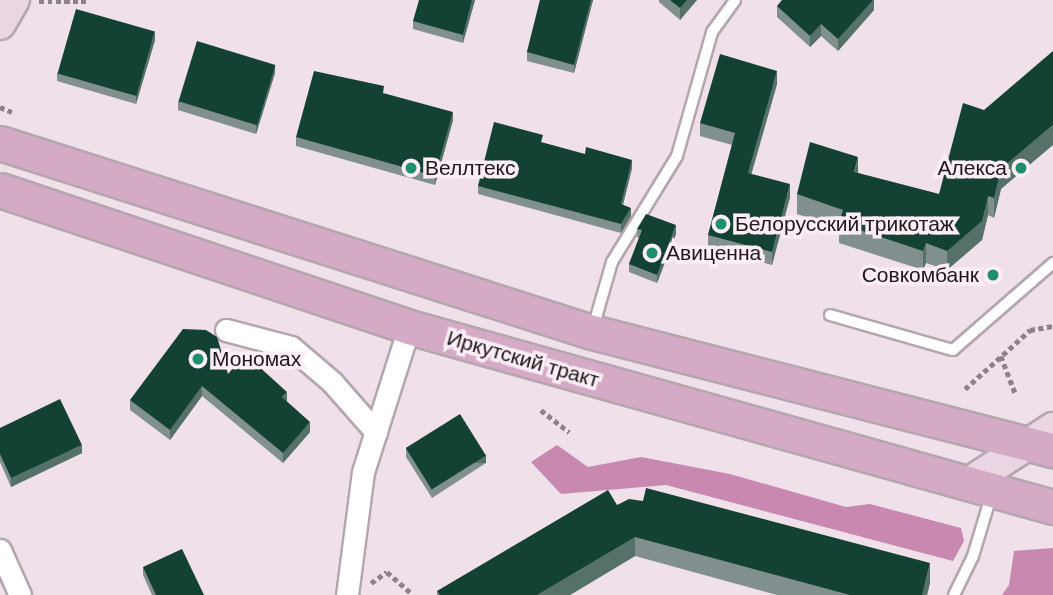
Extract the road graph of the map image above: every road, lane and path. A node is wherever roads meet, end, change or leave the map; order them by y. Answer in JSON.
{"nodes":[{"id":1,"x":735,"y":0,"type":"edge"},
{"id":2,"x":90,"y":2,"type":"dead end"},
{"id":3,"x":8,"y":9,"type":"edge"},
{"id":4,"x":0,"y":107,"type":"edge"},
{"id":5,"x":12,"y":112,"type":"dead end"},
{"id":6,"x":0,"y":143,"type":"edge"},
{"id":7,"x":0,"y":190,"type":"edge"},
{"id":8,"x":1053,"y":263,"type":"edge"},
{"id":9,"x":830,"y":315,"type":"dead end"},
{"id":10,"x":1053,"y":326,"type":"edge"},
{"id":11,"x":410,"y":327,"type":"junction"},
{"id":12,"x":226,"y":330,"type":"dead end"},
{"id":13,"x":592,"y":332,"type":"junction"},
{"id":14,"x":1002,"y":356,"type":"junction"},
{"id":15,"x":965,"y":389,"type":"dead end"},
{"id":16,"x":1016,"y":396,"type":"dead end"},
{"id":17,"x":541,"y":410,"type":"dead end"},
{"id":18,"x":376,"y":432,"type":"junction"},
{"id":19,"x":569,"y":432,"type":"dead end"},
{"id":20,"x":1045,"y":440,"type":"edge"},
{"id":21,"x":980,"y":488,"type":"junction"},
{"id":22,"x":1053,"y":507,"type":"edge"},
{"id":23,"x":0,"y":550,"type":"edge"},
{"id":24,"x":356,"y":591,"type":"edge"},
{"id":25,"x":412,"y":594,"type":"edge"},
{"id":26,"x":20,"y":595,"type":"edge"},
{"id":27,"x":954,"y":595,"type":"edge"}],
"edges":[{"from":1,"to":13,"type":"lane"},
{"from":2,"to":3,"type":"path"},
{"from":4,"to":5,"type":"path"},
{"from":6,"to":13,"type":"main road"},
{"from":7,"to":11,"type":"main road","name":"Иркутский тракт"},
{"from":8,"to":9,"type":"lane"},
{"from":10,"to":14,"type":"path"},
{"from":11,"to":18,"type":"street"},
{"from":11,"to":21,"type":"main road","name":"Иркутский тракт"},
{"from":12,"to":18,"type":"street"},
{"from":13,"to":20,"type":"main road"},
{"from":14,"to":15,"type":"path"},
{"from":14,"to":16,"type":"path"},
{"from":17,"to":19,"type":"path"},
{"from":18,"to":24,"type":"street"},
{"from":20,"to":21,"type":"main road"},
{"from":21,"to":22,"type":"main road","name":"Иркутский тракт"},
{"from":21,"to":27,"type":"lane"},
{"from":23,"to":26,"type":"street"},
{"from":24,"to":25,"type":"path"}]}
